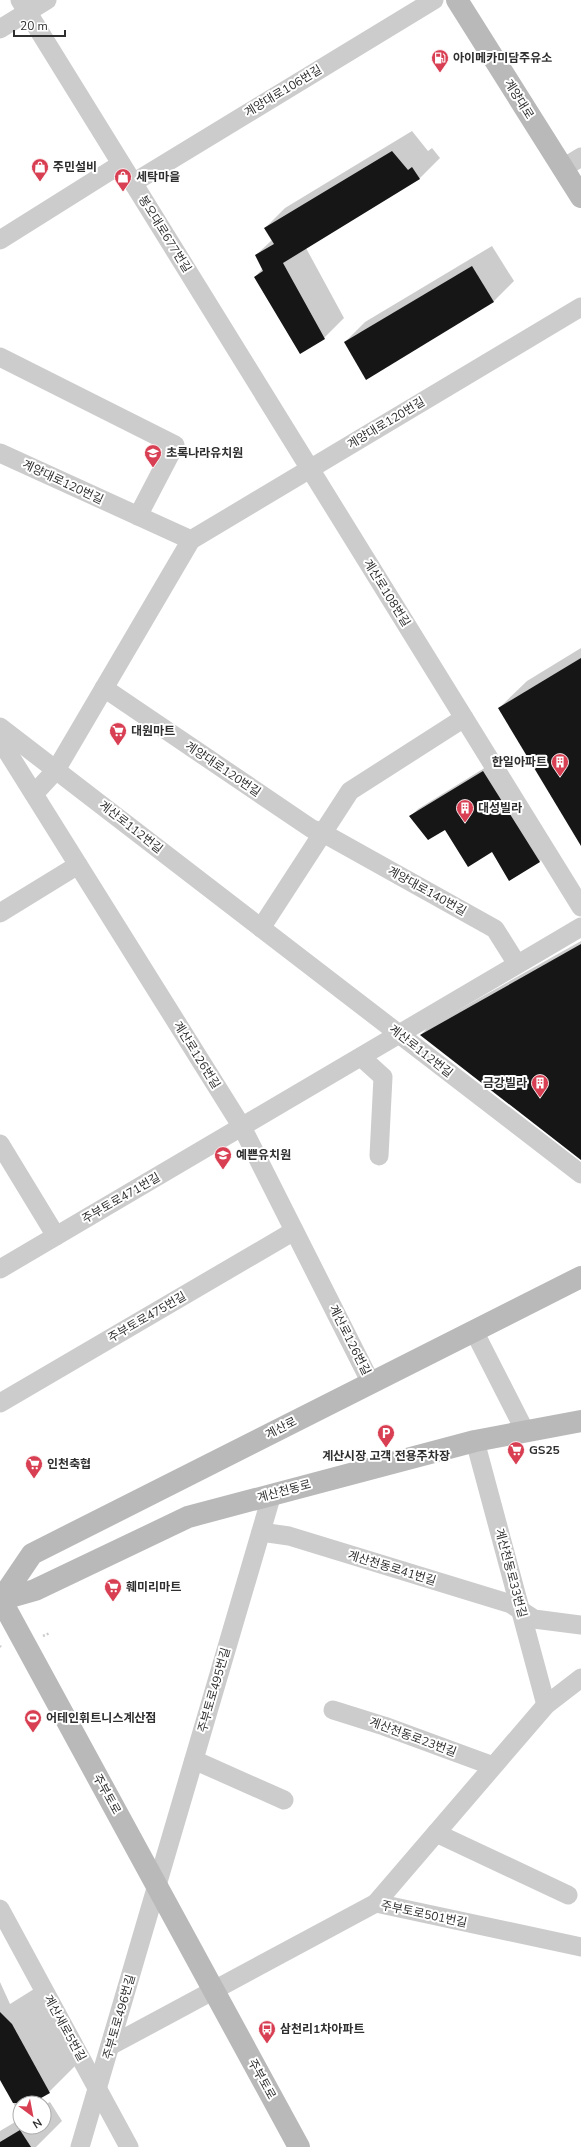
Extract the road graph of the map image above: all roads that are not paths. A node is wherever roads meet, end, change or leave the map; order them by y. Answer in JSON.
{"nodes":[{"id":1,"x":48,"y":0,"type":"edge"},
{"id":2,"x":434,"y":0,"type":"edge"},
{"id":3,"x":457,"y":0,"type":"edge"},
{"id":4,"x":24,"y":6,"type":"edge"},
{"id":5,"x":0,"y":29,"type":"edge"},
{"id":6,"x":581,"y":156,"type":"edge"},
{"id":7,"x":121,"y":164,"type":"junction"},
{"id":8,"x":563,"y":168,"type":"junction"},
{"id":9,"x":133,"y":182,"type":"junction"},
{"id":10,"x":581,"y":198,"type":"edge"},
{"id":11,"x":0,"y":240,"type":"edge"},
{"id":12,"x":581,"y":307,"type":"edge"},
{"id":13,"x":0,"y":357,"type":"edge"},
{"id":14,"x":0,"y":453,"type":"edge"},
{"id":15,"x":310,"y":469,"type":"junction"},
{"id":16,"x":138,"y":516,"type":"junction"},
{"id":17,"x":191,"y":540,"type":"junction"},
{"id":18,"x":104,"y":688,"type":"junction"},
{"id":19,"x":464,"y":718,"type":"junction"},
{"id":20,"x":0,"y":727,"type":"edge"},
{"id":21,"x":0,"y":740,"type":"edge"},
{"id":22,"x":56,"y":770,"type":"junction"},
{"id":23,"x":34,"y":794,"type":"junction"},
{"id":24,"x":323,"y":833,"type":"junction"},
{"id":25,"x":78,"y":865,"type":"junction"},
{"id":26,"x":581,"y":907,"type":"edge"},
{"id":27,"x":0,"y":913,"type":"edge"},
{"id":28,"x":581,"y":927,"type":"edge"},
{"id":29,"x":261,"y":928,"type":"junction"},
{"id":30,"x":517,"y":964,"type":"junction"},
{"id":31,"x":399,"y":1034,"type":"junction"},
{"id":32,"x":361,"y":1057,"type":"junction"},
{"id":33,"x":242,"y":1127,"type":"junction"},
{"id":34,"x":0,"y":1144,"type":"edge"},
{"id":35,"x":379,"y":1156,"type":"dead end"},
{"id":36,"x":581,"y":1174,"type":"edge"},
{"id":37,"x":294,"y":1231,"type":"junction"},
{"id":38,"x":56,"y":1236,"type":"junction"},
{"id":39,"x":0,"y":1269,"type":"edge"},
{"id":40,"x":581,"y":1277,"type":"edge"},
{"id":41,"x":474,"y":1331,"type":"junction"},
{"id":42,"x":371,"y":1382,"type":"junction"},
{"id":43,"x":0,"y":1403,"type":"edge"},
{"id":44,"x":581,"y":1421,"type":"edge"},
{"id":45,"x":525,"y":1431,"type":"junction"},
{"id":46,"x":475,"y":1441,"type":"junction"},
{"id":47,"x":272,"y":1494,"type":"junction"},
{"id":48,"x":261,"y":1532,"type":"junction"},
{"id":49,"x":0,"y":1600,"type":"edge"},
{"id":50,"x":521,"y":1609,"type":"junction"},
{"id":51,"x":581,"y":1624,"type":"edge"},
{"id":52,"x":581,"y":1678,"type":"edge"},
{"id":53,"x":546,"y":1705,"type":"junction"},
{"id":54,"x":333,"y":1710,"type":"dead end"},
{"id":55,"x":194,"y":1760,"type":"junction"},
{"id":56,"x":493,"y":1766,"type":"junction"},
{"id":57,"x":284,"y":1800,"type":"dead end"},
{"id":58,"x":436,"y":1833,"type":"junction"},
{"id":59,"x":157,"y":1886,"type":"junction"},
{"id":60,"x":568,"y":1895,"type":"dead end"},
{"id":61,"x":376,"y":1903,"type":"junction"},
{"id":62,"x":0,"y":1909,"type":"edge"},
{"id":63,"x":581,"y":1947,"type":"edge"},
{"id":64,"x":214,"y":1990,"type":"junction"},
{"id":65,"x":110,"y":2046,"type":"junction"},
{"id":66,"x":97,"y":2088,"type":"junction"},
{"id":67,"x":80,"y":2147,"type":"edge"},
{"id":68,"x":129,"y":2147,"type":"edge"},
{"id":69,"x":299,"y":2147,"type":"edge"}],
"edges":[{"from":1,"to":4,"type":"street"},
{"from":2,"to":9,"type":"street","name":"계양대로106번길"},
{"from":3,"to":8,"type":"street","name":"계양대로"},
{"from":4,"to":5,"type":"street"},
{"from":4,"to":7,"type":"street","name":"봉오대로677번길"},
{"from":6,"to":8,"type":"street"},
{"from":7,"to":9,"type":"street","name":"봉오대로677번길"},
{"from":7,"to":11,"type":"street"},
{"from":8,"to":10,"type":"street","name":"계양대로"},
{"from":9,"to":15,"type":"street","name":"봉오대로677번길"},
{"from":12,"to":15,"type":"street","name":"계양대로120번길"},
{"from":13,"to":16,"type":"street"},
{"from":14,"to":16,"type":"street","name":"계양대로120번길"},
{"from":15,"to":17,"type":"street","name":"계양대로120번길"},
{"from":15,"to":19,"type":"street","name":"계산로108번길"},
{"from":16,"to":17,"type":"street","name":"계양대로120번길"},
{"from":17,"to":18,"type":"street","name":"계양대로120번길"},
{"from":18,"to":22,"type":"street","name":"계양대로120번길"},
{"from":18,"to":24,"type":"street","name":"계양대로120번길"},
{"from":19,"to":24,"type":"street"},
{"from":19,"to":26,"type":"street","name":"계산로108번길"},
{"from":20,"to":22,"type":"street","name":"계산로112번길"},
{"from":21,"to":23,"type":"street","name":"계산로126번길"},
{"from":22,"to":23,"type":"street","name":"계양대로120번길"},
{"from":22,"to":29,"type":"street","name":"계산로112번길"},
{"from":23,"to":25,"type":"street","name":"계산로126번길"},
{"from":24,"to":29,"type":"street"},
{"from":24,"to":30,"type":"street","name":"계양대로140번길"},
{"from":25,"to":27,"type":"street"},
{"from":25,"to":33,"type":"street","name":"계산로126번길"},
{"from":28,"to":30,"type":"street"},
{"from":29,"to":31,"type":"street","name":"계산로112번길"},
{"from":30,"to":31,"type":"street"},
{"from":31,"to":32,"type":"street"},
{"from":31,"to":36,"type":"street","name":"계산로112번길"},
{"from":32,"to":33,"type":"street"},
{"from":32,"to":35,"type":"street"},
{"from":33,"to":37,"type":"street","name":"계산로126번길"},
{"from":33,"to":38,"type":"street","name":"주부토로471번길"},
{"from":34,"to":38,"type":"street"},
{"from":37,"to":42,"type":"street","name":"계산로126번길"},
{"from":37,"to":43,"type":"street","name":"주부토로475번길"},
{"from":38,"to":39,"type":"street","name":"주부토로471번길"},
{"from":40,"to":41,"type":"street","name":"계산로"},
{"from":41,"to":42,"type":"street","name":"계산로"},
{"from":41,"to":45,"type":"street"},
{"from":42,"to":49,"type":"street","name":"계산로"},
{"from":44,"to":45,"type":"street","name":"계산천동로"},
{"from":45,"to":46,"type":"street","name":"계산천동로"},
{"from":46,"to":47,"type":"street","name":"계산천동로"},
{"from":46,"to":50,"type":"street","name":"계산천동로33번길"},
{"from":47,"to":48,"type":"street","name":"주부토로495번길"},
{"from":47,"to":49,"type":"street","name":"계산천동로"},
{"from":48,"to":50,"type":"street","name":"계산천동로41번길"},
{"from":48,"to":55,"type":"street","name":"주부토로495번길"},
{"from":49,"to":59,"type":"street","name":"주부토로"},
{"from":50,"to":51,"type":"street","name":"계산천동로41번길"},
{"from":50,"to":53,"type":"street","name":"계산천동로33번길"},
{"from":52,"to":53,"type":"street"},
{"from":53,"to":56,"type":"street"},
{"from":54,"to":56,"type":"street","name":"계산천동로23번길"},
{"from":55,"to":57,"type":"street"},
{"from":55,"to":59,"type":"street","name":"주부토로495번길"},
{"from":56,"to":58,"type":"street"},
{"from":58,"to":60,"type":"street"},
{"from":58,"to":61,"type":"street"},
{"from":59,"to":64,"type":"street","name":"주부토로"},
{"from":59,"to":65,"type":"street","name":"주부토로496번길"},
{"from":61,"to":63,"type":"street","name":"주부토로501번길"},
{"from":61,"to":64,"type":"street","name":"주부토로501번길"},
{"from":62,"to":66,"type":"street","name":"계산새로5번길"},
{"from":64,"to":65,"type":"street"},
{"from":64,"to":69,"type":"street","name":"주부토로"},
{"from":65,"to":66,"type":"street","name":"주부토로496번길"},
{"from":66,"to":67,"type":"street","name":"주부토로496번길"},
{"from":66,"to":68,"type":"street","name":"계산새로5번길"}]}
